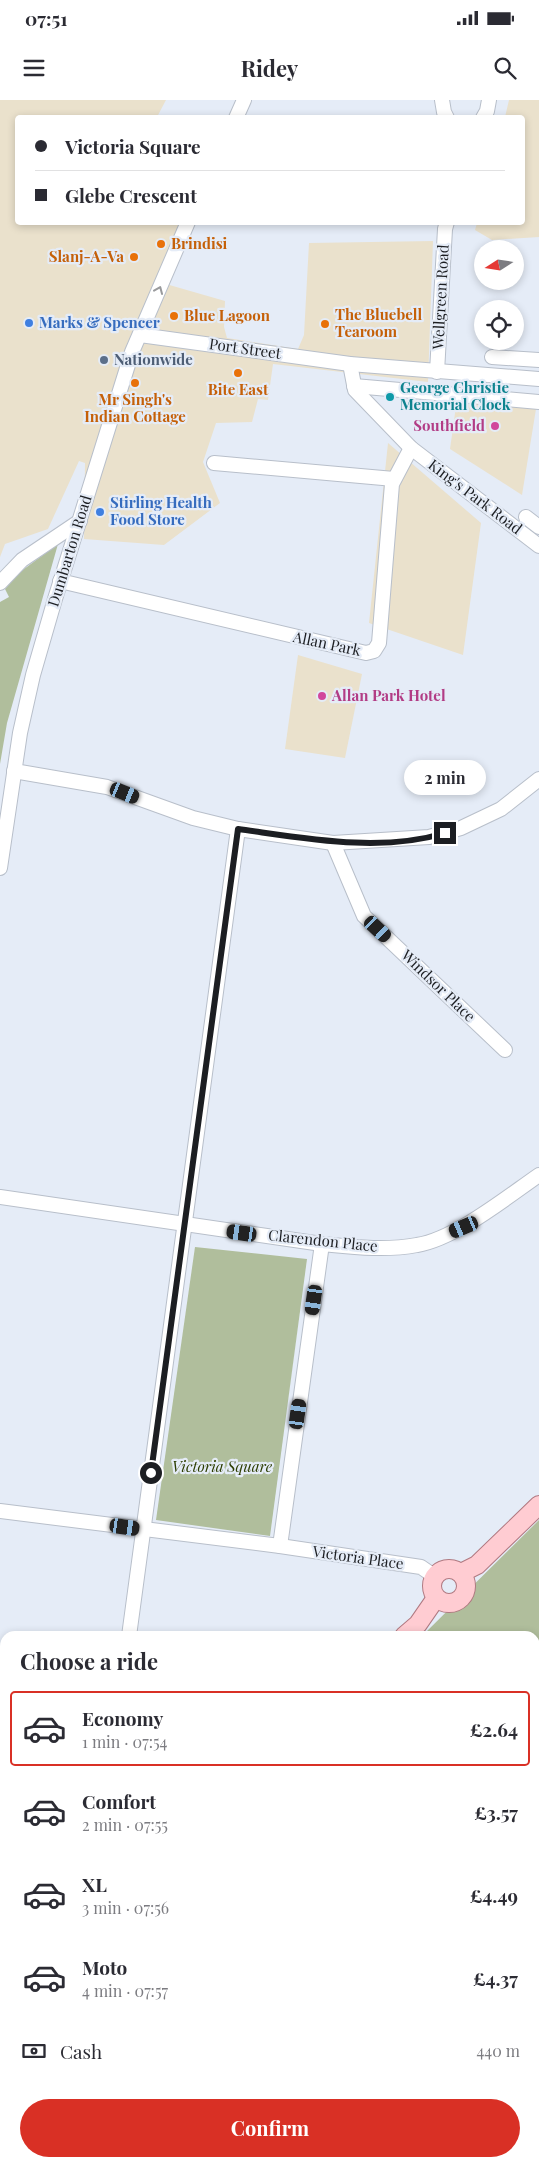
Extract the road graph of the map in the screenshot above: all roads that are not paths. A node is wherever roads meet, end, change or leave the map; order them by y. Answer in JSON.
{"nodes":[{"id":1,"x":244,"y":100,"type":"edge"},
{"id":2,"x":442,"y":100,"type":"edge"},
{"id":3,"x":489,"y":100,"type":"edge"},
{"id":4,"x":237,"y":115,"type":"edge"},
{"id":5,"x":446,"y":115,"type":"edge"},
{"id":6,"x":485,"y":115,"type":"edge"},
{"id":7,"x":187,"y":225,"type":"edge"},
{"id":8,"x":446,"y":225,"type":"edge"},
{"id":9,"x":140,"y":335,"type":"junction"},
{"id":10,"x":492,"y":357,"type":"dead end"},
{"id":11,"x":539,"y":360,"type":"edge"},
{"id":12,"x":350,"y":364,"type":"junction"},
{"id":13,"x":437,"y":372,"type":"junction"},
{"id":14,"x":539,"y":379,"type":"edge"},
{"id":15,"x":354,"y":386,"type":"junction"},
{"id":16,"x":539,"y":402,"type":"edge"},
{"id":17,"x":411,"y":448,"type":"junction"},
{"id":18,"x":214,"y":462,"type":"dead end"},
{"id":19,"x":394,"y":479,"type":"junction"},
{"id":20,"x":526,"y":517,"type":"dead end"},
{"id":21,"x":80,"y":521,"type":"junction"},
{"id":22,"x":539,"y":527,"type":"edge"},
{"id":23,"x":539,"y":546,"type":"edge"},
{"id":24,"x":0,"y":582,"type":"edge"},
{"id":25,"x":60,"y":582,"type":"junction"},
{"id":26,"x":14,"y":771,"type":"junction"},
{"id":27,"x":539,"y":779,"type":"edge"},
{"id":28,"x":238,"y":829,"type":"junction"},
{"id":29,"x":333,"y":843,"type":"junction"},
{"id":30,"x":0,"y":868,"type":"edge"},
{"id":31,"x":505,"y":1050,"type":"dead end"},
{"id":32,"x":539,"y":1175,"type":"edge"},
{"id":33,"x":0,"y":1197,"type":"edge"},
{"id":34,"x":183,"y":1224,"type":"junction"},
{"id":35,"x":322,"y":1244,"type":"junction"},
{"id":36,"x":539,"y":1505,"type":"edge"},
{"id":37,"x":0,"y":1510,"type":"edge"},
{"id":38,"x":144,"y":1530,"type":"junction"},
{"id":39,"x":280,"y":1546,"type":"junction"},
{"id":40,"x":461,"y":1573,"type":"junction"},
{"id":41,"x":434,"y":1576,"type":"junction"},
{"id":42,"x":436,"y":1598,"type":"junction"},
{"id":43,"x":130,"y":1631,"type":"edge"},
{"id":44,"x":410,"y":1631,"type":"edge"}],
"edges":[{"from":1,"to":4,"type":"street"},
{"from":2,"to":5,"type":"street"},
{"from":3,"to":6,"type":"street"},
{"from":9,"to":7,"type":"street","name":"Dumbarton Road","one_way":true},
{"from":8,"to":13,"type":"street","name":"Wellgreen Road"},
{"from":9,"to":12,"type":"street","name":"Port Street"},
{"from":9,"to":21,"type":"street","name":"Dumbarton Road"},
{"from":10,"to":11,"type":"street"},
{"from":12,"to":13,"type":"street","name":"Port Street"},
{"from":12,"to":15,"type":"street"},
{"from":13,"to":14,"type":"street","name":"Port Street"},
{"from":15,"to":16,"type":"street"},
{"from":15,"to":17,"type":"street"},
{"from":17,"to":19,"type":"street","name":"Allan Park"},
{"from":17,"to":23,"type":"street","name":"King's Park Road"},
{"from":18,"to":19,"type":"street"},
{"from":19,"to":25,"type":"street","name":"Allan Park"},
{"from":20,"to":22,"type":"street"},
{"from":21,"to":24,"type":"street"},
{"from":21,"to":25,"type":"street","name":"Dumbarton Road"},
{"from":25,"to":26,"type":"street","name":"Dumbarton Road"},
{"from":26,"to":28,"type":"street"},
{"from":26,"to":30,"type":"street","name":"Dumbarton Road"},
{"from":27,"to":29,"type":"street"},
{"from":28,"to":29,"type":"street"},
{"from":28,"to":34,"type":"street"},
{"from":29,"to":31,"type":"street","name":"Windsor Place"},
{"from":32,"to":35,"type":"street","name":"Clarendon Place"},
{"from":33,"to":34,"type":"street","name":"Clarendon Place"},
{"from":34,"to":35,"type":"street","name":"Clarendon Place"},
{"from":34,"to":38,"type":"street"},
{"from":35,"to":39,"type":"street"},
{"from":36,"to":40,"type":"main road"},
{"from":37,"to":38,"type":"street"},
{"from":38,"to":39,"type":"street"},
{"from":38,"to":43,"type":"street"},
{"from":39,"to":41,"type":"street","name":"Victoria Place"},
{"from":40,"to":41,"type":"main road"},
{"from":40,"to":42,"type":"main road"},
{"from":41,"to":42,"type":"main road"},
{"from":42,"to":44,"type":"main road"}]}
